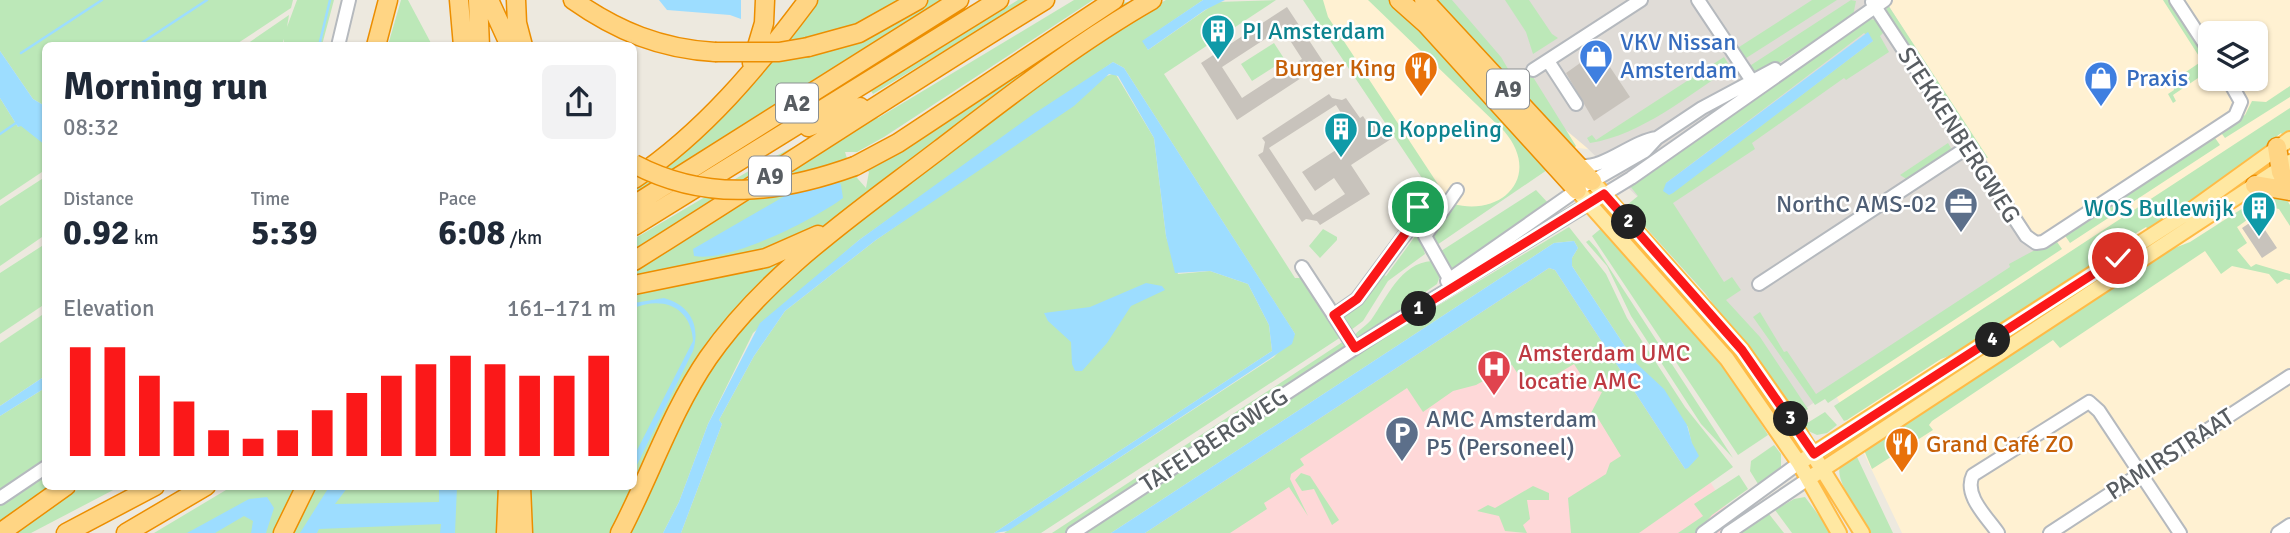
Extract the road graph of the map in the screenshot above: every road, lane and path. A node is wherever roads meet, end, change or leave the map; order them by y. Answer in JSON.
{"nodes":[{"id":1,"x":349,"y":0,"type":"edge"},
{"id":2,"x":388,"y":0,"type":"edge"},
{"id":3,"x":459,"y":0,"type":"edge"},
{"id":4,"x":478,"y":0,"type":"edge"},
{"id":5,"x":489,"y":0,"type":"edge"},
{"id":6,"x":516,"y":0,"type":"edge"},
{"id":7,"x":573,"y":0,"type":"edge"},
{"id":8,"x":765,"y":0,"type":"edge"},
{"id":9,"x":808,"y":0,"type":"edge"},
{"id":10,"x":918,"y":0,"type":"edge"},
{"id":11,"x":959,"y":0,"type":"edge"},
{"id":12,"x":999,"y":0,"type":"edge"},
{"id":13,"x":1045,"y":0,"type":"edge"},
{"id":14,"x":1114,"y":0,"type":"edge"},
{"id":15,"x":1152,"y":0,"type":"edge"},
{"id":16,"x":1399,"y":0,"type":"edge"},
{"id":17,"x":1424,"y":0,"type":"edge"},
{"id":18,"x":1641,"y":0,"type":"edge"},
{"id":19,"x":1698,"y":0,"type":"edge"},
{"id":20,"x":2176,"y":0,"type":"edge"},
{"id":21,"x":1877,"y":2,"type":"edge"},
{"id":22,"x":2198,"y":33,"type":"edge"},
{"id":23,"x":339,"y":42,"type":"edge"},
{"id":24,"x":377,"y":42,"type":"edge"},
{"id":25,"x":464,"y":42,"type":"edge"},
{"id":26,"x":480,"y":42,"type":"edge"},
{"id":27,"x":508,"y":42,"type":"edge"},
{"id":28,"x":522,"y":42,"type":"edge"},
{"id":29,"x":1548,"y":61,"type":"junction"},
{"id":30,"x":1533,"y":70,"type":"dead end"},
{"id":31,"x":904,"y":86,"type":"junction"},
{"id":32,"x":1756,"y":86,"type":"junction"},
{"id":33,"x":737,"y":91,"type":"junction"},
{"id":34,"x":2235,"y":91,"type":"edge"},
{"id":35,"x":1576,"y":104,"type":"dead end"},
{"id":36,"x":1657,"y":138,"type":"junction"},
{"id":37,"x":773,"y":140,"type":"junction"},
{"id":38,"x":2284,"y":143,"type":"edge"},
{"id":39,"x":1968,"y":147,"type":"junction"},
{"id":40,"x":2288,"y":164,"type":"edge"},
{"id":41,"x":637,"y":165,"type":"edge"},
{"id":42,"x":1578,"y":166,"type":"junction"},
{"id":43,"x":637,"y":177,"type":"edge"},
{"id":44,"x":2255,"y":185,"type":"junction"},
{"id":45,"x":1457,"y":190,"type":"dead end"},
{"id":46,"x":2290,"y":191,"type":"edge"},
{"id":47,"x":1590,"y":192,"type":"junction"},
{"id":48,"x":1412,"y":196,"type":"dead end"},
{"id":49,"x":637,"y":203,"type":"edge"},
{"id":50,"x":845,"y":221,"type":"junction"},
{"id":51,"x":637,"y":224,"type":"edge"},
{"id":52,"x":637,"y":259,"type":"edge"},
{"id":53,"x":1302,"y":267,"type":"dead end"},
{"id":54,"x":1451,"y":282,"type":"junction"},
{"id":55,"x":637,"y":284,"type":"edge"},
{"id":56,"x":1759,"y":284,"type":"dead end"},
{"id":57,"x":1334,"y":315,"type":"junction"},
{"id":58,"x":1355,"y":348,"type":"junction"},
{"id":59,"x":2290,"y":376,"type":"edge"},
{"id":60,"x":1814,"y":454,"type":"junction"},
{"id":61,"x":1798,"y":463,"type":"junction"},
{"id":62,"x":1823,"y":469,"type":"junction"},
{"id":63,"x":42,"y":470,"type":"edge"},
{"id":64,"x":2141,"y":473,"type":"junction"},
{"id":65,"x":1808,"y":479,"type":"junction"},
{"id":66,"x":60,"y":490,"type":"edge"},
{"id":67,"x":147,"y":490,"type":"edge"},
{"id":68,"x":199,"y":490,"type":"edge"},
{"id":69,"x":304,"y":490,"type":"edge"},
{"id":70,"x":508,"y":490,"type":"edge"},
{"id":71,"x":521,"y":490,"type":"edge"},
{"id":72,"x":0,"y":498,"type":"edge"},
{"id":73,"x":2290,"y":525,"type":"edge"},
{"id":74,"x":1707,"y":532,"type":"edge"},
{"id":75,"x":0,"y":533,"type":"edge"},
{"id":76,"x":66,"y":533,"type":"edge"},
{"id":77,"x":126,"y":533,"type":"edge"},
{"id":78,"x":283,"y":533,"type":"edge"},
{"id":79,"x":506,"y":533,"type":"edge"},
{"id":80,"x":523,"y":533,"type":"edge"},
{"id":81,"x":620,"y":533,"type":"edge"},
{"id":82,"x":1073,"y":533,"type":"edge"},
{"id":83,"x":1728,"y":533,"type":"edge"},
{"id":84,"x":1839,"y":533,"type":"edge"},
{"id":85,"x":1862,"y":533,"type":"edge"},
{"id":86,"x":1998,"y":533,"type":"edge"},
{"id":87,"x":2050,"y":533,"type":"edge"},
{"id":88,"x":2180,"y":533,"type":"edge"},
{"id":89,"x":2278,"y":533,"type":"edge"}],
"edges":[{"from":1,"to":23,"type":"street"},
{"from":2,"to":24,"type":"highway"},
{"from":3,"to":25,"type":"highway"},
{"from":4,"to":26,"type":"highway"},
{"from":5,"to":27,"type":"highway"},
{"from":6,"to":28,"type":"highway"},
{"from":7,"to":10,"type":"highway","bridge":true},
{"from":8,"to":33,"type":"highway"},
{"from":9,"to":33,"type":"highway","number":"A2"},
{"from":11,"to":49,"type":"highway","number":"A2"},
{"from":12,"to":37,"type":"highway","number":"A2"},
{"from":13,"to":31,"type":"highway","number":"A9"},
{"from":14,"to":41,"type":"highway","number":"A9","bridge":true},
{"from":15,"to":50,"type":"highway"},
{"from":16,"to":47,"type":"highway"},
{"from":17,"to":42,"type":"highway","number":"A9"},
{"from":18,"to":29,"type":"street"},
{"from":19,"to":32,"type":"street"},
{"from":20,"to":22,"type":"street"},
{"from":21,"to":32,"type":"street"},
{"from":21,"to":39,"type":"street","name":"STEKKENBERGWEG"},
{"from":29,"to":30,"type":"street"},
{"from":29,"to":35,"type":"street"},
{"from":31,"to":37,"type":"highway","number":"A2"},
{"from":31,"to":52,"type":"highway","number":"A9"},
{"from":32,"to":36,"type":"street"},
{"from":32,"to":47,"type":"street"},
{"from":33,"to":43,"type":"highway","number":"A2"},
{"from":34,"to":39,"type":"street","name":"STEKKENBERGWEG"},
{"from":36,"to":42,"type":"street"},
{"from":36,"to":47,"type":"street"},
{"from":37,"to":51,"type":"highway","number":"A2"},
{"from":38,"to":40,"type":"highway"},
{"from":38,"to":60,"type":"main road"},
{"from":39,"to":56,"type":"street"},
{"from":40,"to":44,"type":"main road"},
{"from":40,"to":46,"type":"highway"},
{"from":42,"to":47,"type":"highway","number":"A9"},
{"from":44,"to":46,"type":"highway"},
{"from":44,"to":62,"type":"main road"},
{"from":45,"to":54,"type":"street"},
{"from":47,"to":54,"type":"street","name":"TAFELBERGWEG"},
{"from":47,"to":60,"type":"main road"},
{"from":47,"to":61,"type":"main road"},
{"from":48,"to":57,"type":"street"},
{"from":50,"to":55,"type":"highway"},
{"from":50,"to":81,"type":"highway"},
{"from":53,"to":57,"type":"street"},
{"from":54,"to":58,"type":"street","name":"TAFELBERGWEG"},
{"from":57,"to":58,"type":"street"},
{"from":58,"to":82,"type":"street","name":"TAFELBERGWEG"},
{"from":59,"to":64,"type":"street","name":"PAMIRSTRAAT"},
{"from":60,"to":61,"type":"main road"},
{"from":60,"to":62,"type":"main road"},
{"from":61,"to":65,"type":"main road"},
{"from":61,"to":74,"type":"street"},
{"from":62,"to":65,"type":"main road"},
{"from":62,"to":85,"type":"main road"},
{"from":63,"to":72,"type":"street"},
{"from":64,"to":86,"type":"street"},
{"from":64,"to":87,"type":"street","name":"PAMIRSTRAAT"},
{"from":64,"to":88,"type":"street"},
{"from":65,"to":83,"type":"street"},
{"from":65,"to":84,"type":"main road"},
{"from":66,"to":75,"type":"highway"},
{"from":67,"to":76,"type":"highway"},
{"from":68,"to":77,"type":"highway"},
{"from":69,"to":78,"type":"highway"},
{"from":70,"to":79,"type":"highway"},
{"from":71,"to":80,"type":"highway"},
{"from":73,"to":89,"type":"street"}]}
